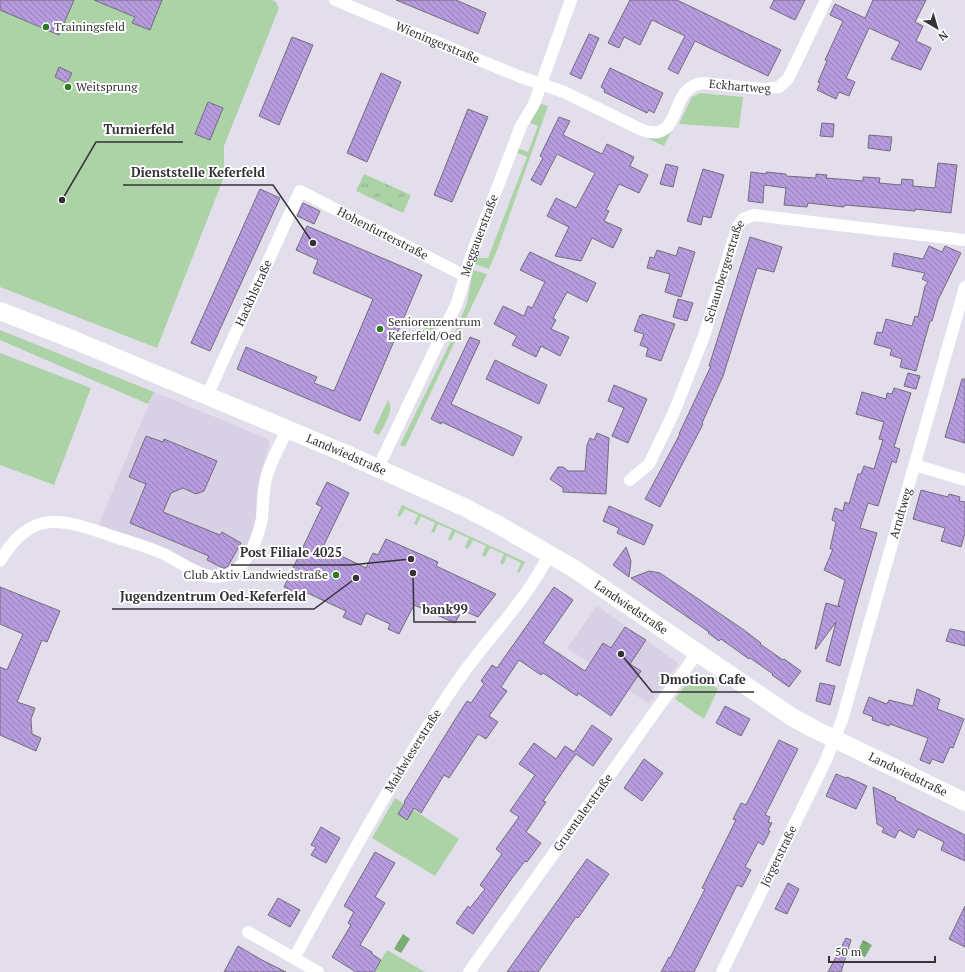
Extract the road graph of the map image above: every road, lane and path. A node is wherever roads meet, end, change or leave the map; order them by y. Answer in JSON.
{"nodes":[{"id":1,"x":335,"y":0,"type":"edge"},
{"id":2,"x":572,"y":0,"type":"edge"},
{"id":3,"x":826,"y":0,"type":"edge"},
{"id":4,"x":541,"y":84,"type":"junction"},
{"id":5,"x":300,"y":191,"type":"joint"},
{"id":6,"x":965,"y":240,"type":"edge"},
{"id":7,"x":465,"y":276,"type":"junction"},
{"id":8,"x":965,"y":287,"type":"edge"},
{"id":9,"x":0,"y":311,"type":"edge"},
{"id":10,"x":207,"y":396,"type":"junction"},
{"id":11,"x":288,"y":429,"type":"junction"},
{"id":12,"x":915,"y":465,"type":"junction"},
{"id":13,"x":378,"y":468,"type":"junction"},
{"id":14,"x":630,"y":480,"type":"dead end"},
{"id":15,"x":965,"y":480,"type":"edge"},
{"id":16,"x":549,"y":554,"type":"junction"},
{"id":17,"x":0,"y":562,"type":"edge"},
{"id":18,"x":697,"y":653,"type":"junction"},
{"id":19,"x":834,"y":739,"type":"junction"},
{"id":20,"x":965,"y":802,"type":"edge"},
{"id":21,"x":248,"y":932,"type":"dead end"},
{"id":22,"x":294,"y":958,"type":"junction"},
{"id":23,"x":318,"y":972,"type":"edge"},
{"id":24,"x":469,"y":972,"type":"edge"},
{"id":25,"x":722,"y":972,"type":"edge"}],
"edges":[{"from":1,"to":4,"type":"street","name":"Wieningerstraße"},
{"from":2,"to":4,"type":"street","name":"Meggauerstraße"},
{"from":3,"to":4,"type":"street","name":"Eckhartweg"},
{"from":4,"to":7,"type":"street","name":"Meggauerstraße"},
{"from":5,"to":7,"type":"street","name":"Hohenfurterstraße"},
{"from":5,"to":10,"type":"street","name":"Hackhlstraße"},
{"from":6,"to":14,"type":"street","name":"Schaunbergerstraße"},
{"from":7,"to":13,"type":"street","name":"Meggauerstraße"},
{"from":8,"to":12,"type":"street","name":"Arndtweg"},
{"from":9,"to":10,"type":"main road","name":"Landwiedstraße"},
{"from":10,"to":11,"type":"main road","name":"Landwiedstraße"},
{"from":11,"to":13,"type":"main road","name":"Landwiedstraße"},
{"from":11,"to":17,"type":"street"},
{"from":12,"to":15,"type":"street"},
{"from":12,"to":19,"type":"street","name":"Arndtweg"},
{"from":13,"to":16,"type":"main road","name":"Landwiedstraße"},
{"from":16,"to":18,"type":"main road","name":"Landwiedstraße"},
{"from":16,"to":22,"type":"street","name":"Maidwieserstraße"},
{"from":18,"to":19,"type":"main road","name":"Landwiedstraße"},
{"from":18,"to":24,"type":"street","name":"Gruentalerstraße"},
{"from":19,"to":20,"type":"main road","name":"Landwiedstraße"},
{"from":19,"to":25,"type":"street","name":"Jörgerstraße"},
{"from":21,"to":22,"type":"street"},
{"from":22,"to":23,"type":"street"}]}
